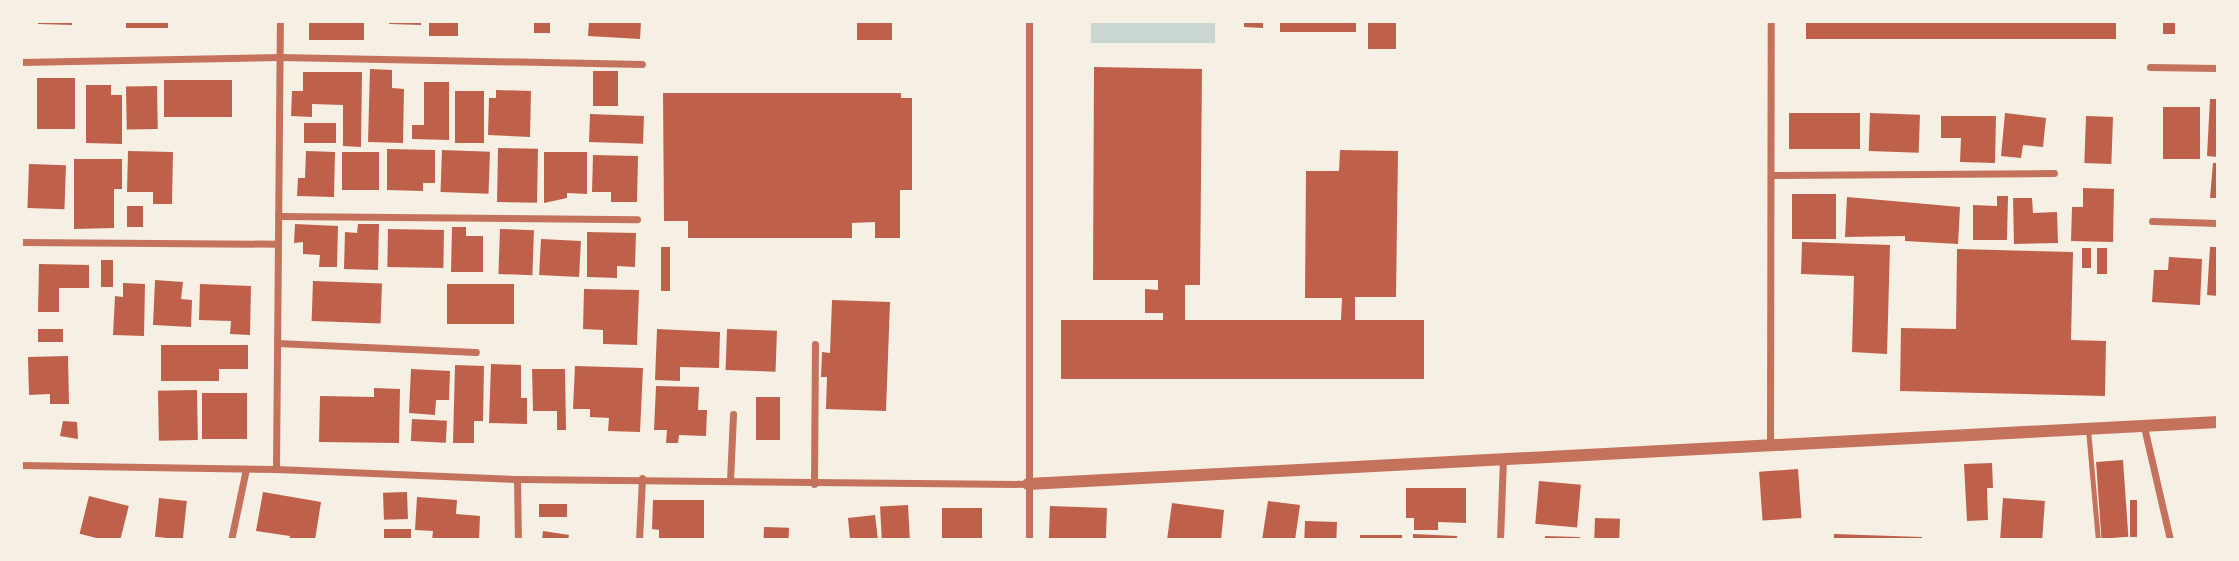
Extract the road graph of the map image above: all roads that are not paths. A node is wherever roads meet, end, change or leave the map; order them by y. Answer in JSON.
{"nodes":[{"id":1,"x":280,"y":21,"type":"edge"},
{"id":2,"x":1029,"y":21,"type":"edge"},
{"id":3,"x":1771,"y":21,"type":"edge"},
{"id":4,"x":280,"y":57,"type":"junction"},
{"id":5,"x":21,"y":62,"type":"edge"},
{"id":6,"x":642,"y":64,"type":"dead end"},
{"id":7,"x":2150,"y":67,"type":"dead end"},
{"id":8,"x":2218,"y":68,"type":"edge"},
{"id":9,"x":2054,"y":173,"type":"dead end"},
{"id":10,"x":1772,"y":175,"type":"junction"},
{"id":11,"x":278,"y":216,"type":"junction"},
{"id":12,"x":637,"y":219,"type":"dead end"},
{"id":13,"x":2152,"y":221,"type":"dead end"},
{"id":14,"x":2218,"y":223,"type":"edge"},
{"id":15,"x":21,"y":242,"type":"edge"},
{"id":16,"x":278,"y":244,"type":"junction"},
{"id":17,"x":277,"y":343,"type":"junction"},
{"id":18,"x":815,"y":344,"type":"dead end"},
{"id":19,"x":476,"y":352,"type":"dead end"},
{"id":20,"x":733,"y":414,"type":"dead end"},
{"id":21,"x":2218,"y":422,"type":"edge"},
{"id":22,"x":2144,"y":426,"type":"junction"},
{"id":23,"x":2088,"y":429,"type":"junction"},
{"id":24,"x":1770,"y":443,"type":"junction"},
{"id":25,"x":1503,"y":459,"type":"junction"},
{"id":26,"x":21,"y":465,"type":"edge"},
{"id":27,"x":246,"y":469,"type":"junction"},
{"id":28,"x":276,"y":469,"type":"junction"},
{"id":29,"x":642,"y":478,"type":"junction"},
{"id":30,"x":517,"y":479,"type":"junction"},
{"id":31,"x":730,"y":481,"type":"junction"},
{"id":32,"x":814,"y":484,"type":"junction"},
{"id":33,"x":1028,"y":484,"type":"junction"},
{"id":34,"x":231,"y":540,"type":"edge"},
{"id":35,"x":518,"y":540,"type":"edge"},
{"id":36,"x":639,"y":540,"type":"edge"},
{"id":37,"x":1029,"y":540,"type":"edge"},
{"id":38,"x":1500,"y":540,"type":"edge"},
{"id":39,"x":2098,"y":540,"type":"edge"},
{"id":40,"x":2170,"y":540,"type":"edge"}],
"edges":[{"from":1,"to":4,"type":"street"},
{"from":2,"to":33,"type":"street"},
{"from":3,"to":10,"type":"street"},
{"from":4,"to":5,"type":"street"},
{"from":4,"to":6,"type":"street"},
{"from":4,"to":11,"type":"street"},
{"from":7,"to":8,"type":"street"},
{"from":9,"to":10,"type":"street"},
{"from":10,"to":24,"type":"street"},
{"from":11,"to":12,"type":"street"},
{"from":11,"to":16,"type":"street"},
{"from":13,"to":14,"type":"street"},
{"from":15,"to":16,"type":"street"},
{"from":16,"to":17,"type":"street"},
{"from":17,"to":19,"type":"street"},
{"from":17,"to":28,"type":"street"},
{"from":18,"to":32,"type":"street"},
{"from":20,"to":31,"type":"street"},
{"from":21,"to":22,"type":"street"},
{"from":22,"to":23,"type":"street"},
{"from":22,"to":40,"type":"street"},
{"from":23,"to":24,"type":"street"},
{"from":23,"to":39,"type":"lane"},
{"from":24,"to":25,"type":"street"},
{"from":25,"to":33,"type":"street"},
{"from":25,"to":38,"type":"street"},
{"from":26,"to":27,"type":"street"},
{"from":27,"to":28,"type":"street"},
{"from":27,"to":34,"type":"street"},
{"from":28,"to":30,"type":"street"},
{"from":29,"to":30,"type":"street"},
{"from":29,"to":31,"type":"street"},
{"from":29,"to":36,"type":"street"},
{"from":30,"to":35,"type":"street"},
{"from":31,"to":32,"type":"street"},
{"from":32,"to":33,"type":"street"},
{"from":33,"to":37,"type":"street"}]}
